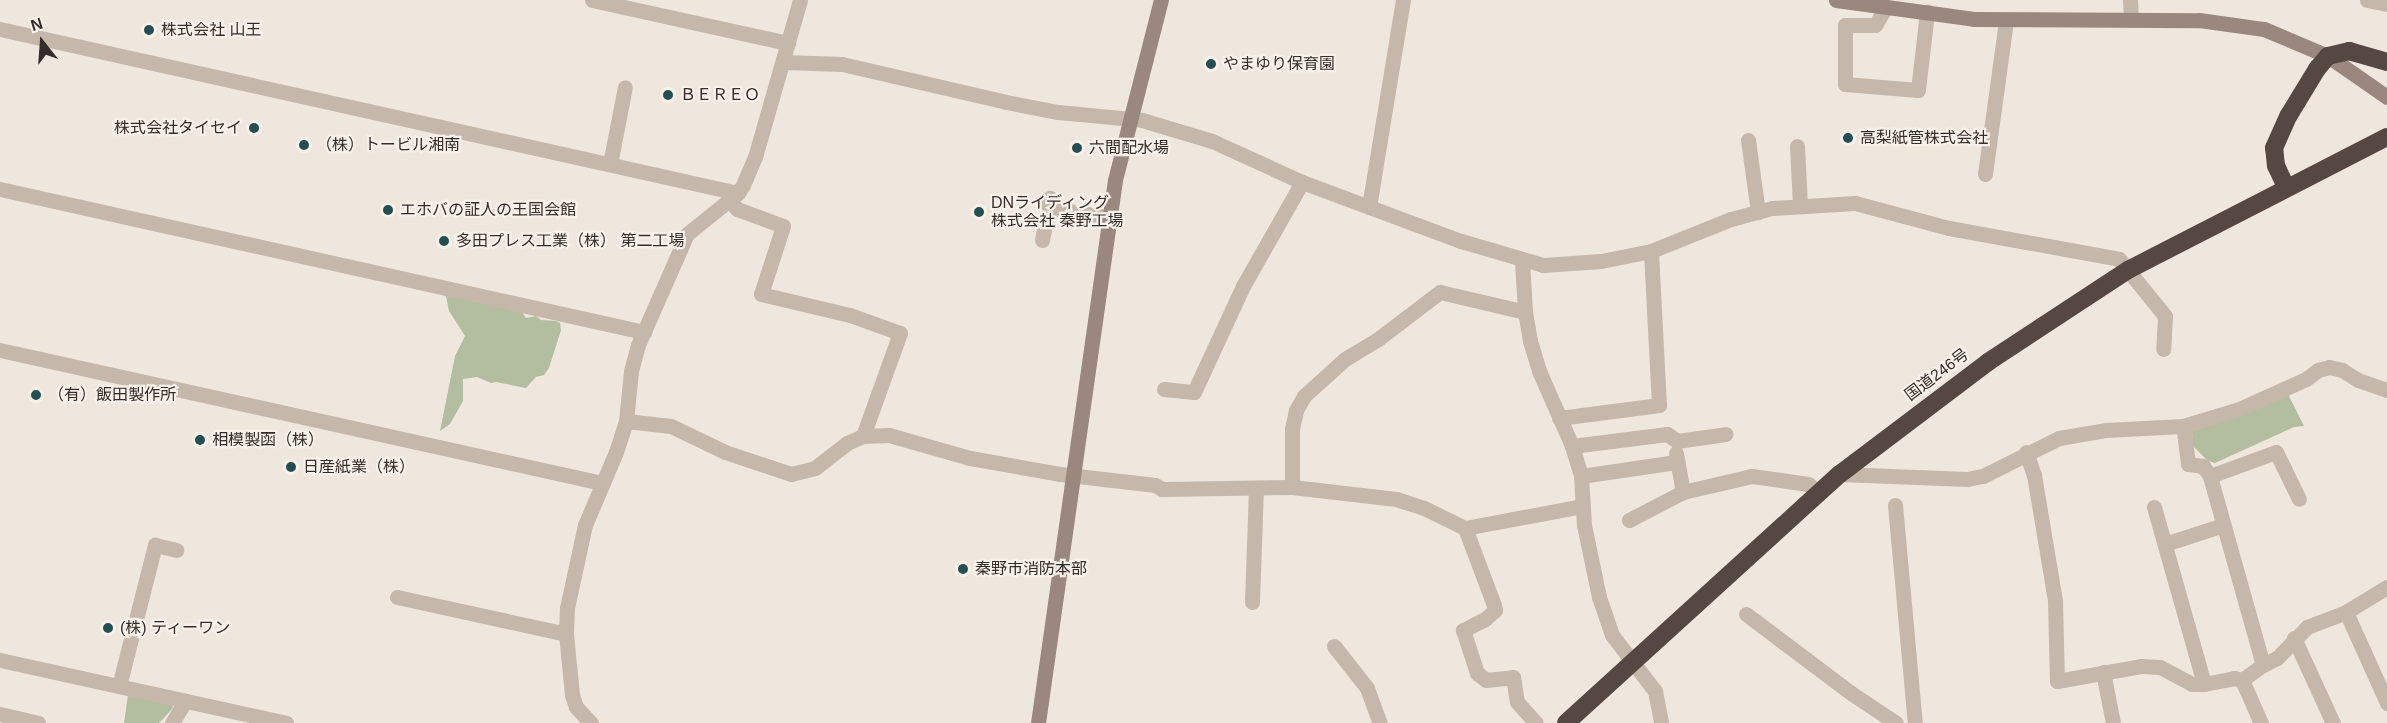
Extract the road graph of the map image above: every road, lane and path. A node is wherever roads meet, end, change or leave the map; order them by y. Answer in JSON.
{"nodes":[{"id":1,"x":592,"y":0,"type":"edge"},
{"id":2,"x":800,"y":0,"type":"edge"},
{"id":3,"x":1161,"y":0,"type":"edge"},
{"id":4,"x":1403,"y":0,"type":"edge"},
{"id":5,"x":1836,"y":0,"type":"edge"},
{"id":6,"x":2130,"y":0,"type":"edge"},
{"id":7,"x":2367,"y":0,"type":"edge"},
{"id":8,"x":2387,"y":4,"type":"edge"},
{"id":9,"x":1886,"y":7,"type":"junction"},
{"id":10,"x":1927,"y":12,"type":"junction"},
{"id":11,"x":2131,"y":20,"type":"junction"},
{"id":12,"x":2006,"y":21,"type":"junction"},
{"id":13,"x":0,"y":29,"type":"edge"},
{"id":14,"x":788,"y":43,"type":"junction"},
{"id":15,"x":2328,"y":56,"type":"junction"},
{"id":16,"x":783,"y":62,"type":"junction"},
{"id":17,"x":2387,"y":62,"type":"edge"},
{"id":18,"x":625,"y":87,"type":"dead end"},
{"id":19,"x":2387,"y":97,"type":"edge"},
{"id":20,"x":1129,"y":121,"type":"junction"},
{"id":21,"x":2387,"y":137,"type":"edge"},
{"id":22,"x":1749,"y":140,"type":"dead end"},
{"id":23,"x":1797,"y":146,"type":"dead end"},
{"id":24,"x":610,"y":164,"type":"junction"},
{"id":25,"x":1985,"y":174,"type":"dead end"},
{"id":26,"x":1302,"y":182,"type":"junction"},
{"id":27,"x":2286,"y":187,"type":"junction"},
{"id":28,"x":0,"y":189,"type":"edge"},
{"id":29,"x":733,"y":196,"type":"junction"},
{"id":30,"x":1800,"y":205,"type":"junction"},
{"id":31,"x":1369,"y":207,"type":"junction"},
{"id":32,"x":1758,"y":212,"type":"junction"},
{"id":33,"x":1109,"y":218,"type":"junction"},
{"id":34,"x":1042,"y":240,"type":"dead end"},
{"id":35,"x":1651,"y":251,"type":"junction"},
{"id":36,"x":1522,"y":261,"type":"junction"},
{"id":37,"x":2128,"y":270,"type":"junction"},
{"id":38,"x":1525,"y":312,"type":"junction"},
{"id":39,"x":644,"y":332,"type":"junction"},
{"id":40,"x":2163,"y":349,"type":"dead end"},
{"id":41,"x":0,"y":350,"type":"edge"},
{"id":42,"x":1164,"y":389,"type":"dead end"},
{"id":43,"x":2387,"y":390,"type":"edge"},
{"id":44,"x":1558,"y":418,"type":"junction"},
{"id":45,"x":626,"y":421,"type":"junction"},
{"id":46,"x":2183,"y":426,"type":"junction"},
{"id":47,"x":1726,"y":434,"type":"dead end"},
{"id":48,"x":863,"y":436,"type":"junction"},
{"id":49,"x":1677,"y":441,"type":"junction"},
{"id":50,"x":1572,"y":446,"type":"junction"},
{"id":51,"x":2026,"y":452,"type":"junction"},
{"id":52,"x":1676,"y":462,"type":"junction"},
{"id":53,"x":1840,"y":474,"type":"junction"},
{"id":54,"x":1072,"y":476,"type":"junction"},
{"id":55,"x":1581,"y":476,"type":"junction"},
{"id":56,"x":2210,"y":476,"type":"junction"},
{"id":57,"x":602,"y":483,"type":"junction"},
{"id":58,"x":1292,"y":487,"type":"junction"},
{"id":59,"x":1256,"y":489,"type":"junction"},
{"id":60,"x":1683,"y":492,"type":"junction"},
{"id":61,"x":1818,"y":493,"type":"junction"},
{"id":62,"x":2299,"y":500,"type":"dead end"},
{"id":63,"x":1895,"y":505,"type":"dead end"},
{"id":64,"x":2154,"y":507,"type":"dead end"},
{"id":65,"x":1588,"y":510,"type":"junction"},
{"id":66,"x":1629,"y":520,"type":"dead end"},
{"id":67,"x":2223,"y":525,"type":"junction"},
{"id":68,"x":1465,"y":528,"type":"junction"},
{"id":69,"x":2165,"y":544,"type":"junction"},
{"id":70,"x":176,"y":550,"type":"dead end"},
{"id":71,"x":2387,"y":587,"type":"edge"},
{"id":72,"x":397,"y":597,"type":"dead end"},
{"id":73,"x":1252,"y":602,"type":"dead end"},
{"id":74,"x":2346,"y":612,"type":"junction"},
{"id":75,"x":1746,"y":614,"type":"dead end"},
{"id":76,"x":566,"y":634,"type":"junction"},
{"id":77,"x":2294,"y":638,"type":"junction"},
{"id":78,"x":1334,"y":646,"type":"dead end"},
{"id":79,"x":0,"y":660,"type":"edge"},
{"id":80,"x":1633,"y":662,"type":"junction"},
{"id":81,"x":2263,"y":664,"type":"junction"},
{"id":82,"x":2103,"y":672,"type":"junction"},
{"id":83,"x":2242,"y":680,"type":"junction"},
{"id":84,"x":2204,"y":684,"type":"junction"},
{"id":85,"x":119,"y":686,"type":"junction"},
{"id":86,"x":185,"y":701,"type":"junction"},
{"id":87,"x":2387,"y":703,"type":"edge"},
{"id":88,"x":0,"y":714,"type":"edge"},
{"id":89,"x":38,"y":723,"type":"edge"},
{"id":90,"x":172,"y":723,"type":"edge"},
{"id":91,"x":286,"y":723,"type":"edge"},
{"id":92,"x":591,"y":723,"type":"edge"},
{"id":93,"x":1038,"y":723,"type":"edge"},
{"id":94,"x":1380,"y":723,"type":"edge"},
{"id":95,"x":1536,"y":723,"type":"edge"},
{"id":96,"x":1566,"y":723,"type":"edge"},
{"id":97,"x":1661,"y":723,"type":"edge"},
{"id":98,"x":1896,"y":723,"type":"edge"},
{"id":99,"x":1916,"y":723,"type":"edge"},
{"id":100,"x":2113,"y":723,"type":"edge"},
{"id":101,"x":2261,"y":723,"type":"edge"},
{"id":102,"x":2333,"y":723,"type":"edge"}],
"edges":[{"from":1,"to":14,"type":"street"},
{"from":2,"to":14,"type":"street"},
{"from":3,"to":20,"type":"street"},
{"from":4,"to":31,"type":"street"},
{"from":5,"to":9,"type":"street"},
{"from":6,"to":11,"type":"street"},
{"from":7,"to":8,"type":"street"},
{"from":9,"to":10,"type":"street"},
{"from":9,"to":10,"type":"street"},
{"from":10,"to":12,"type":"street"},
{"from":11,"to":12,"type":"street"},
{"from":11,"to":15,"type":"street"},
{"from":12,"to":25,"type":"street"},
{"from":13,"to":24,"type":"street"},
{"from":14,"to":16,"type":"street"},
{"from":15,"to":17,"type":"highway"},
{"from":15,"to":19,"type":"street"},
{"from":15,"to":27,"type":"highway"},
{"from":16,"to":20,"type":"street"},
{"from":16,"to":29,"type":"street"},
{"from":18,"to":24,"type":"street"},
{"from":20,"to":26,"type":"street"},
{"from":20,"to":33,"type":"street"},
{"from":21,"to":27,"type":"highway","name":"国道246号"},
{"from":22,"to":32,"type":"street"},
{"from":23,"to":30,"type":"street"},
{"from":24,"to":29,"type":"street"},
{"from":26,"to":31,"type":"street"},
{"from":26,"to":42,"type":"street"},
{"from":27,"to":37,"type":"highway","name":"国道246号"},
{"from":28,"to":39,"type":"street"},
{"from":29,"to":39,"type":"street"},
{"from":29,"to":48,"type":"street"},
{"from":30,"to":32,"type":"street"},
{"from":30,"to":37,"type":"street"},
{"from":31,"to":36,"type":"street"},
{"from":32,"to":35,"type":"street"},
{"from":33,"to":34,"type":"street"},
{"from":33,"to":54,"type":"street"},
{"from":35,"to":36,"type":"street"},
{"from":35,"to":44,"type":"street"},
{"from":36,"to":38,"type":"street"},
{"from":37,"to":40,"type":"street"},
{"from":37,"to":53,"type":"highway","name":"国道246号"},
{"from":38,"to":44,"type":"street"},
{"from":38,"to":58,"type":"street"},
{"from":39,"to":45,"type":"street"},
{"from":41,"to":57,"type":"street"},
{"from":43,"to":46,"type":"street"},
{"from":44,"to":50,"type":"street"},
{"from":45,"to":48,"type":"street"},
{"from":45,"to":57,"type":"street"},
{"from":46,"to":51,"type":"street"},
{"from":46,"to":56,"type":"street"},
{"from":47,"to":49,"type":"street"},
{"from":48,"to":54,"type":"street"},
{"from":49,"to":50,"type":"street"},
{"from":49,"to":52,"type":"street"},
{"from":50,"to":55,"type":"street"},
{"from":51,"to":53,"type":"street"},
{"from":51,"to":82,"type":"street"},
{"from":52,"to":55,"type":"street"},
{"from":52,"to":60,"type":"street"},
{"from":53,"to":61,"type":"highway","name":"国道246号"},
{"from":54,"to":59,"type":"street"},
{"from":54,"to":93,"type":"street"},
{"from":55,"to":65,"type":"street"},
{"from":56,"to":62,"type":"street"},
{"from":56,"to":67,"type":"street"},
{"from":57,"to":76,"type":"street"},
{"from":58,"to":59,"type":"street"},
{"from":58,"to":68,"type":"street"},
{"from":59,"to":73,"type":"street"},
{"from":60,"to":61,"type":"street"},
{"from":60,"to":66,"type":"street"},
{"from":61,"to":80,"type":"highway","name":"国道246号"},
{"from":63,"to":99,"type":"street"},
{"from":64,"to":69,"type":"street"},
{"from":65,"to":68,"type":"street"},
{"from":65,"to":80,"type":"street"},
{"from":67,"to":69,"type":"street"},
{"from":67,"to":81,"type":"street"},
{"from":68,"to":95,"type":"street"},
{"from":69,"to":84,"type":"street"},
{"from":70,"to":85,"type":"street"},
{"from":71,"to":74,"type":"street"},
{"from":72,"to":76,"type":"street"},
{"from":74,"to":77,"type":"street"},
{"from":74,"to":87,"type":"street"},
{"from":75,"to":98,"type":"street"},
{"from":76,"to":92,"type":"street"},
{"from":77,"to":81,"type":"street"},
{"from":77,"to":102,"type":"street"},
{"from":78,"to":94,"type":"street"},
{"from":79,"to":85,"type":"street"},
{"from":80,"to":96,"type":"highway","name":"国道246号"},
{"from":80,"to":97,"type":"street"},
{"from":81,"to":83,"type":"street"},
{"from":82,"to":84,"type":"street"},
{"from":82,"to":100,"type":"street"},
{"from":83,"to":84,"type":"street"},
{"from":83,"to":101,"type":"street"},
{"from":85,"to":86,"type":"street"},
{"from":86,"to":90,"type":"street"},
{"from":86,"to":91,"type":"street"},
{"from":88,"to":89,"type":"street"}]}
